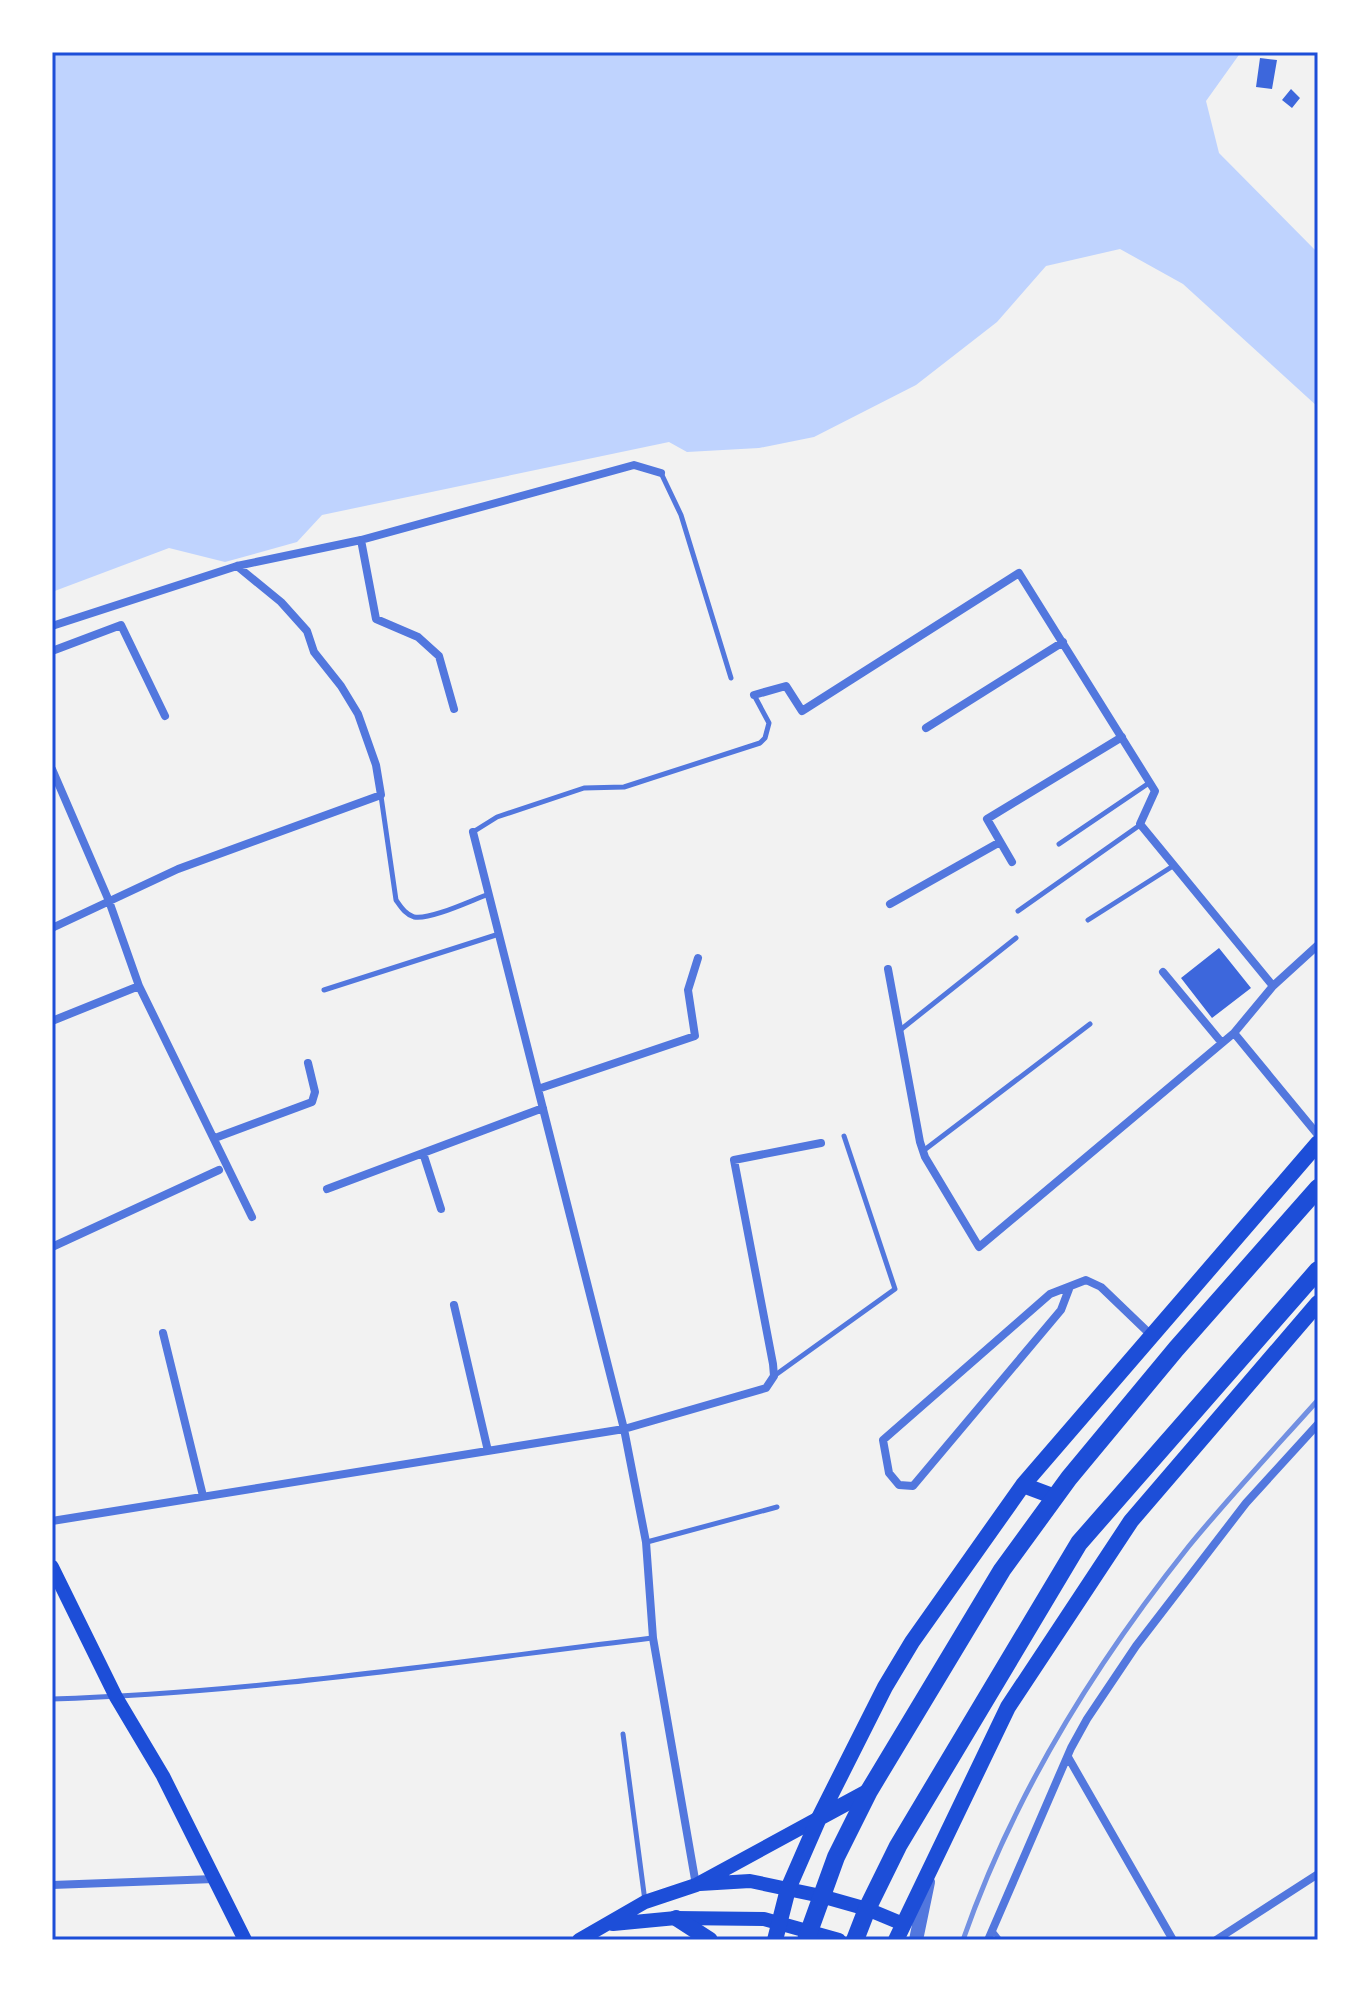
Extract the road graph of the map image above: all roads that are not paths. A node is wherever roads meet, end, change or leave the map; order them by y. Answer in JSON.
{"nodes":[{"id":1,"x":661,"y":473,"type":"joint"},
{"id":2,"x":361,"y":540,"type":"junction"},
{"id":3,"x":237,"y":566,"type":"junction"},
{"id":4,"x":52,"y":626,"type":"edge"},
{"id":5,"x":1063,"y":642,"type":"junction"},
{"id":6,"x":52,"y":651,"type":"edge"},
{"id":7,"x":731,"y":678,"type":"dead end"},
{"id":8,"x":754,"y":695,"type":"joint"},
{"id":9,"x":454,"y":709,"type":"dead end"},
{"id":10,"x":165,"y":716,"type":"dead end"},
{"id":11,"x":926,"y":728,"type":"dead end"},
{"id":12,"x":1122,"y":737,"type":"junction"},
{"id":13,"x":52,"y":769,"type":"edge"},
{"id":14,"x":1150,"y":782,"type":"junction"},
{"id":15,"x":381,"y":795,"type":"junction"},
{"id":16,"x":1140,"y":824,"type":"junction"},
{"id":17,"x":473,"y":832,"type":"joint"},
{"id":18,"x":1000,"y":842,"type":"junction"},
{"id":19,"x":1059,"y":844,"type":"dead end"},
{"id":20,"x":1012,"y":862,"type":"dead end"},
{"id":21,"x":1174,"y":865,"type":"junction"},
{"id":22,"x":489,"y":894,"type":"junction"},
{"id":23,"x":109,"y":901,"type":"junction"},
{"id":24,"x":890,"y":904,"type":"dead end"},
{"id":25,"x":1018,"y":911,"type":"dead end"},
{"id":26,"x":1088,"y":920,"type":"dead end"},
{"id":27,"x":52,"y":928,"type":"edge"},
{"id":28,"x":499,"y":934,"type":"junction"},
{"id":29,"x":1016,"y":938,"type":"dead end"},
{"id":30,"x":1318,"y":945,"type":"edge"},
{"id":31,"x":698,"y":958,"type":"dead end"},
{"id":32,"x":888,"y":969,"type":"dead end"},
{"id":33,"x":1163,"y":972,"type":"dead end"},
{"id":34,"x":139,"y":986,"type":"junction"},
{"id":35,"x":1273,"y":986,"type":"junction"},
{"id":36,"x":324,"y":990,"type":"dead end"},
{"id":37,"x":52,"y":1021,"type":"edge"},
{"id":38,"x":1090,"y":1024,"type":"dead end"},
{"id":39,"x":899,"y":1031,"type":"junction"},
{"id":40,"x":1234,"y":1033,"type":"junction"},
{"id":41,"x":1222,"y":1043,"type":"junction"},
{"id":42,"x":308,"y":1063,"type":"dead end"},
{"id":43,"x":538,"y":1089,"type":"junction"},
{"id":44,"x":543,"y":1108,"type":"junction"},
{"id":45,"x":1318,"y":1135,"type":"edge"},
{"id":46,"x":844,"y":1136,"type":"dead end"},
{"id":47,"x":215,"y":1138,"type":"junction"},
{"id":48,"x":821,"y":1143,"type":"dead end"},
{"id":49,"x":1318,"y":1143,"type":"edge"},
{"id":50,"x":923,"y":1151,"type":"junction"},
{"id":51,"x":423,"y":1153,"type":"junction"},
{"id":52,"x":219,"y":1170,"type":"dead end"},
{"id":53,"x":1318,"y":1188,"type":"edge"},
{"id":54,"x":327,"y":1189,"type":"dead end"},
{"id":55,"x":441,"y":1209,"type":"dead end"},
{"id":56,"x":252,"y":1217,"type":"dead end"},
{"id":57,"x":52,"y":1247,"type":"edge"},
{"id":58,"x":1318,"y":1270,"type":"edge"},
{"id":59,"x":1069,"y":1289,"type":"junction"},
{"id":60,"x":1318,"y":1303,"type":"edge"},
{"id":61,"x":454,"y":1305,"type":"dead end"},
{"id":62,"x":163,"y":1333,"type":"dead end"},
{"id":63,"x":1152,"y":1336,"type":"junction"},
{"id":64,"x":774,"y":1376,"type":"junction"},
{"id":65,"x":1318,"y":1424,"type":"edge"},
{"id":66,"x":624,"y":1429,"type":"junction"},
{"id":67,"x":488,"y":1451,"type":"junction"},
{"id":68,"x":1023,"y":1485,"type":"junction"},
{"id":69,"x":203,"y":1496,"type":"junction"},
{"id":70,"x":1055,"y":1497,"type":"junction"},
{"id":71,"x":777,"y":1507,"type":"dead end"},
{"id":72,"x":52,"y":1521,"type":"edge"},
{"id":73,"x":646,"y":1542,"type":"junction"},
{"id":74,"x":52,"y":1567,"type":"edge"},
{"id":75,"x":653,"y":1638,"type":"junction"},
{"id":76,"x":116,"y":1697,"type":"junction"},
{"id":77,"x":52,"y":1699,"type":"edge"},
{"id":78,"x":623,"y":1734,"type":"dead end"},
{"id":79,"x":1068,"y":1757,"type":"junction"},
{"id":80,"x":869,"y":1791,"type":"junction"},
{"id":81,"x":819,"y":1818,"type":"junction"},
{"id":82,"x":932,"y":1862,"type":"junction"},
{"id":83,"x":1318,"y":1874,"type":"edge"},
{"id":84,"x":214,"y":1879,"type":"junction"},
{"id":85,"x":52,"y":1885,"type":"edge"},
{"id":86,"x":696,"y":1885,"type":"junction"},
{"id":87,"x":788,"y":1889,"type":"junction"},
{"id":88,"x":821,"y":1896,"type":"junction"},
{"id":89,"x":645,"y":1902,"type":"junction"},
{"id":90,"x":867,"y":1909,"type":"junction"},
{"id":91,"x":676,"y":1918,"type":"junction"},
{"id":92,"x":779,"y":1922,"type":"junction"},
{"id":93,"x":903,"y":1924,"type":"junction"},
{"id":94,"x":609,"y":1925,"type":"junction"},
{"id":95,"x":993,"y":1930,"type":"junction"},
{"id":96,"x":808,"y":1935,"type":"edge"},
{"id":97,"x":245,"y":1940,"type":"edge"},
{"id":98,"x":579,"y":1940,"type":"edge"},
{"id":99,"x":710,"y":1940,"type":"edge"},
{"id":100,"x":775,"y":1940,"type":"edge"},
{"id":101,"x":839,"y":1940,"type":"edge"},
{"id":102,"x":855,"y":1940,"type":"edge"},
{"id":103,"x":896,"y":1940,"type":"edge"},
{"id":104,"x":914,"y":1940,"type":"edge"},
{"id":105,"x":988,"y":1940,"type":"edge"},
{"id":106,"x":1000,"y":1940,"type":"edge"},
{"id":107,"x":1173,"y":1940,"type":"edge"},
{"id":108,"x":1216,"y":1940,"type":"edge"}],
"edges":[{"from":1,"to":2,"type":"street"},
{"from":1,"to":7,"type":"lane"},
{"from":2,"to":3,"type":"street"},
{"from":2,"to":9,"type":"street"},
{"from":3,"to":4,"type":"street"},
{"from":3,"to":15,"type":"street"},
{"from":5,"to":8,"type":"street"},
{"from":5,"to":11,"type":"street"},
{"from":5,"to":12,"type":"street"},
{"from":6,"to":10,"type":"street"},
{"from":8,"to":17,"type":"lane"},
{"from":12,"to":14,"type":"street"},
{"from":12,"to":18,"type":"street"},
{"from":13,"to":23,"type":"street"},
{"from":14,"to":16,"type":"street"},
{"from":14,"to":19,"type":"lane"},
{"from":15,"to":22,"type":"lane"},
{"from":15,"to":23,"type":"street"},
{"from":16,"to":21,"type":"street"},
{"from":16,"to":25,"type":"lane"},
{"from":17,"to":22,"type":"street"},
{"from":18,"to":20,"type":"street"},
{"from":18,"to":24,"type":"street"},
{"from":21,"to":26,"type":"lane"},
{"from":21,"to":35,"type":"street"},
{"from":22,"to":28,"type":"street"},
{"from":23,"to":27,"type":"street"},
{"from":23,"to":34,"type":"street"},
{"from":28,"to":36,"type":"lane"},
{"from":28,"to":43,"type":"street"},
{"from":29,"to":39,"type":"lane"},
{"from":30,"to":35,"type":"street"},
{"from":31,"to":43,"type":"street"},
{"from":32,"to":39,"type":"street"},
{"from":33,"to":41,"type":"street"},
{"from":34,"to":37,"type":"street"},
{"from":34,"to":47,"type":"street"},
{"from":35,"to":40,"type":"street"},
{"from":38,"to":50,"type":"lane"},
{"from":39,"to":50,"type":"street"},
{"from":40,"to":41,"type":"street"},
{"from":40,"to":45,"type":"street"},
{"from":41,"to":50,"type":"street"},
{"from":42,"to":47,"type":"street"},
{"from":43,"to":44,"type":"street"},
{"from":44,"to":51,"type":"street"},
{"from":44,"to":66,"type":"street"},
{"from":46,"to":64,"type":"lane"},
{"from":47,"to":56,"type":"street"},
{"from":48,"to":64,"type":"street"},
{"from":49,"to":63,"type":"main road"},
{"from":51,"to":54,"type":"street"},
{"from":51,"to":55,"type":"street"},
{"from":52,"to":57,"type":"street"},
{"from":53,"to":70,"type":"highway"},
{"from":58,"to":90,"type":"highway"},
{"from":59,"to":59,"type":"street"},
{"from":59,"to":63,"type":"street"},
{"from":60,"to":82,"type":"main road"},
{"from":61,"to":67,"type":"street"},
{"from":62,"to":69,"type":"street"},
{"from":63,"to":68,"type":"main road"},
{"from":64,"to":66,"type":"street"},
{"from":65,"to":79,"type":"street"},
{"from":66,"to":67,"type":"street"},
{"from":66,"to":73,"type":"street"},
{"from":67,"to":69,"type":"street"},
{"from":68,"to":70,"type":"main road"},
{"from":68,"to":81,"type":"main road"},
{"from":69,"to":72,"type":"street"},
{"from":70,"to":80,"type":"highway"},
{"from":71,"to":73,"type":"lane"},
{"from":73,"to":75,"type":"street"},
{"from":74,"to":76,"type":"main road"},
{"from":75,"to":76,"type":"lane"},
{"from":75,"to":86,"type":"street"},
{"from":76,"to":77,"type":"lane"},
{"from":76,"to":84,"type":"main road"},
{"from":78,"to":89,"type":"lane"},
{"from":79,"to":95,"type":"street"},
{"from":79,"to":107,"type":"street"},
{"from":80,"to":81,"type":"main road"},
{"from":80,"to":88,"type":"highway"},
{"from":81,"to":86,"type":"main road"},
{"from":81,"to":87,"type":"main road"},
{"from":82,"to":93,"type":"main road"},
{"from":82,"to":104,"type":"street"},
{"from":83,"to":108,"type":"street"},
{"from":84,"to":85,"type":"street"},
{"from":84,"to":97,"type":"main road"},
{"from":86,"to":87,"type":"main road"},
{"from":86,"to":89,"type":"main road"},
{"from":87,"to":88,"type":"main road"},
{"from":87,"to":92,"type":"main road"},
{"from":88,"to":90,"type":"main road"},
{"from":88,"to":96,"type":"highway"},
{"from":89,"to":94,"type":"main road"},
{"from":90,"to":93,"type":"main road"},
{"from":90,"to":102,"type":"highway"},
{"from":91,"to":92,"type":"main road"},
{"from":91,"to":94,"type":"main road"},
{"from":91,"to":99,"type":"main road"},
{"from":92,"to":96,"type":"main road"},
{"from":92,"to":100,"type":"main road"},
{"from":93,"to":103,"type":"main road"},
{"from":93,"to":104,"type":"street"},
{"from":94,"to":98,"type":"main road"},
{"from":95,"to":105,"type":"street"},
{"from":95,"to":106,"type":"lane"},
{"from":96,"to":101,"type":"main road"}]}
